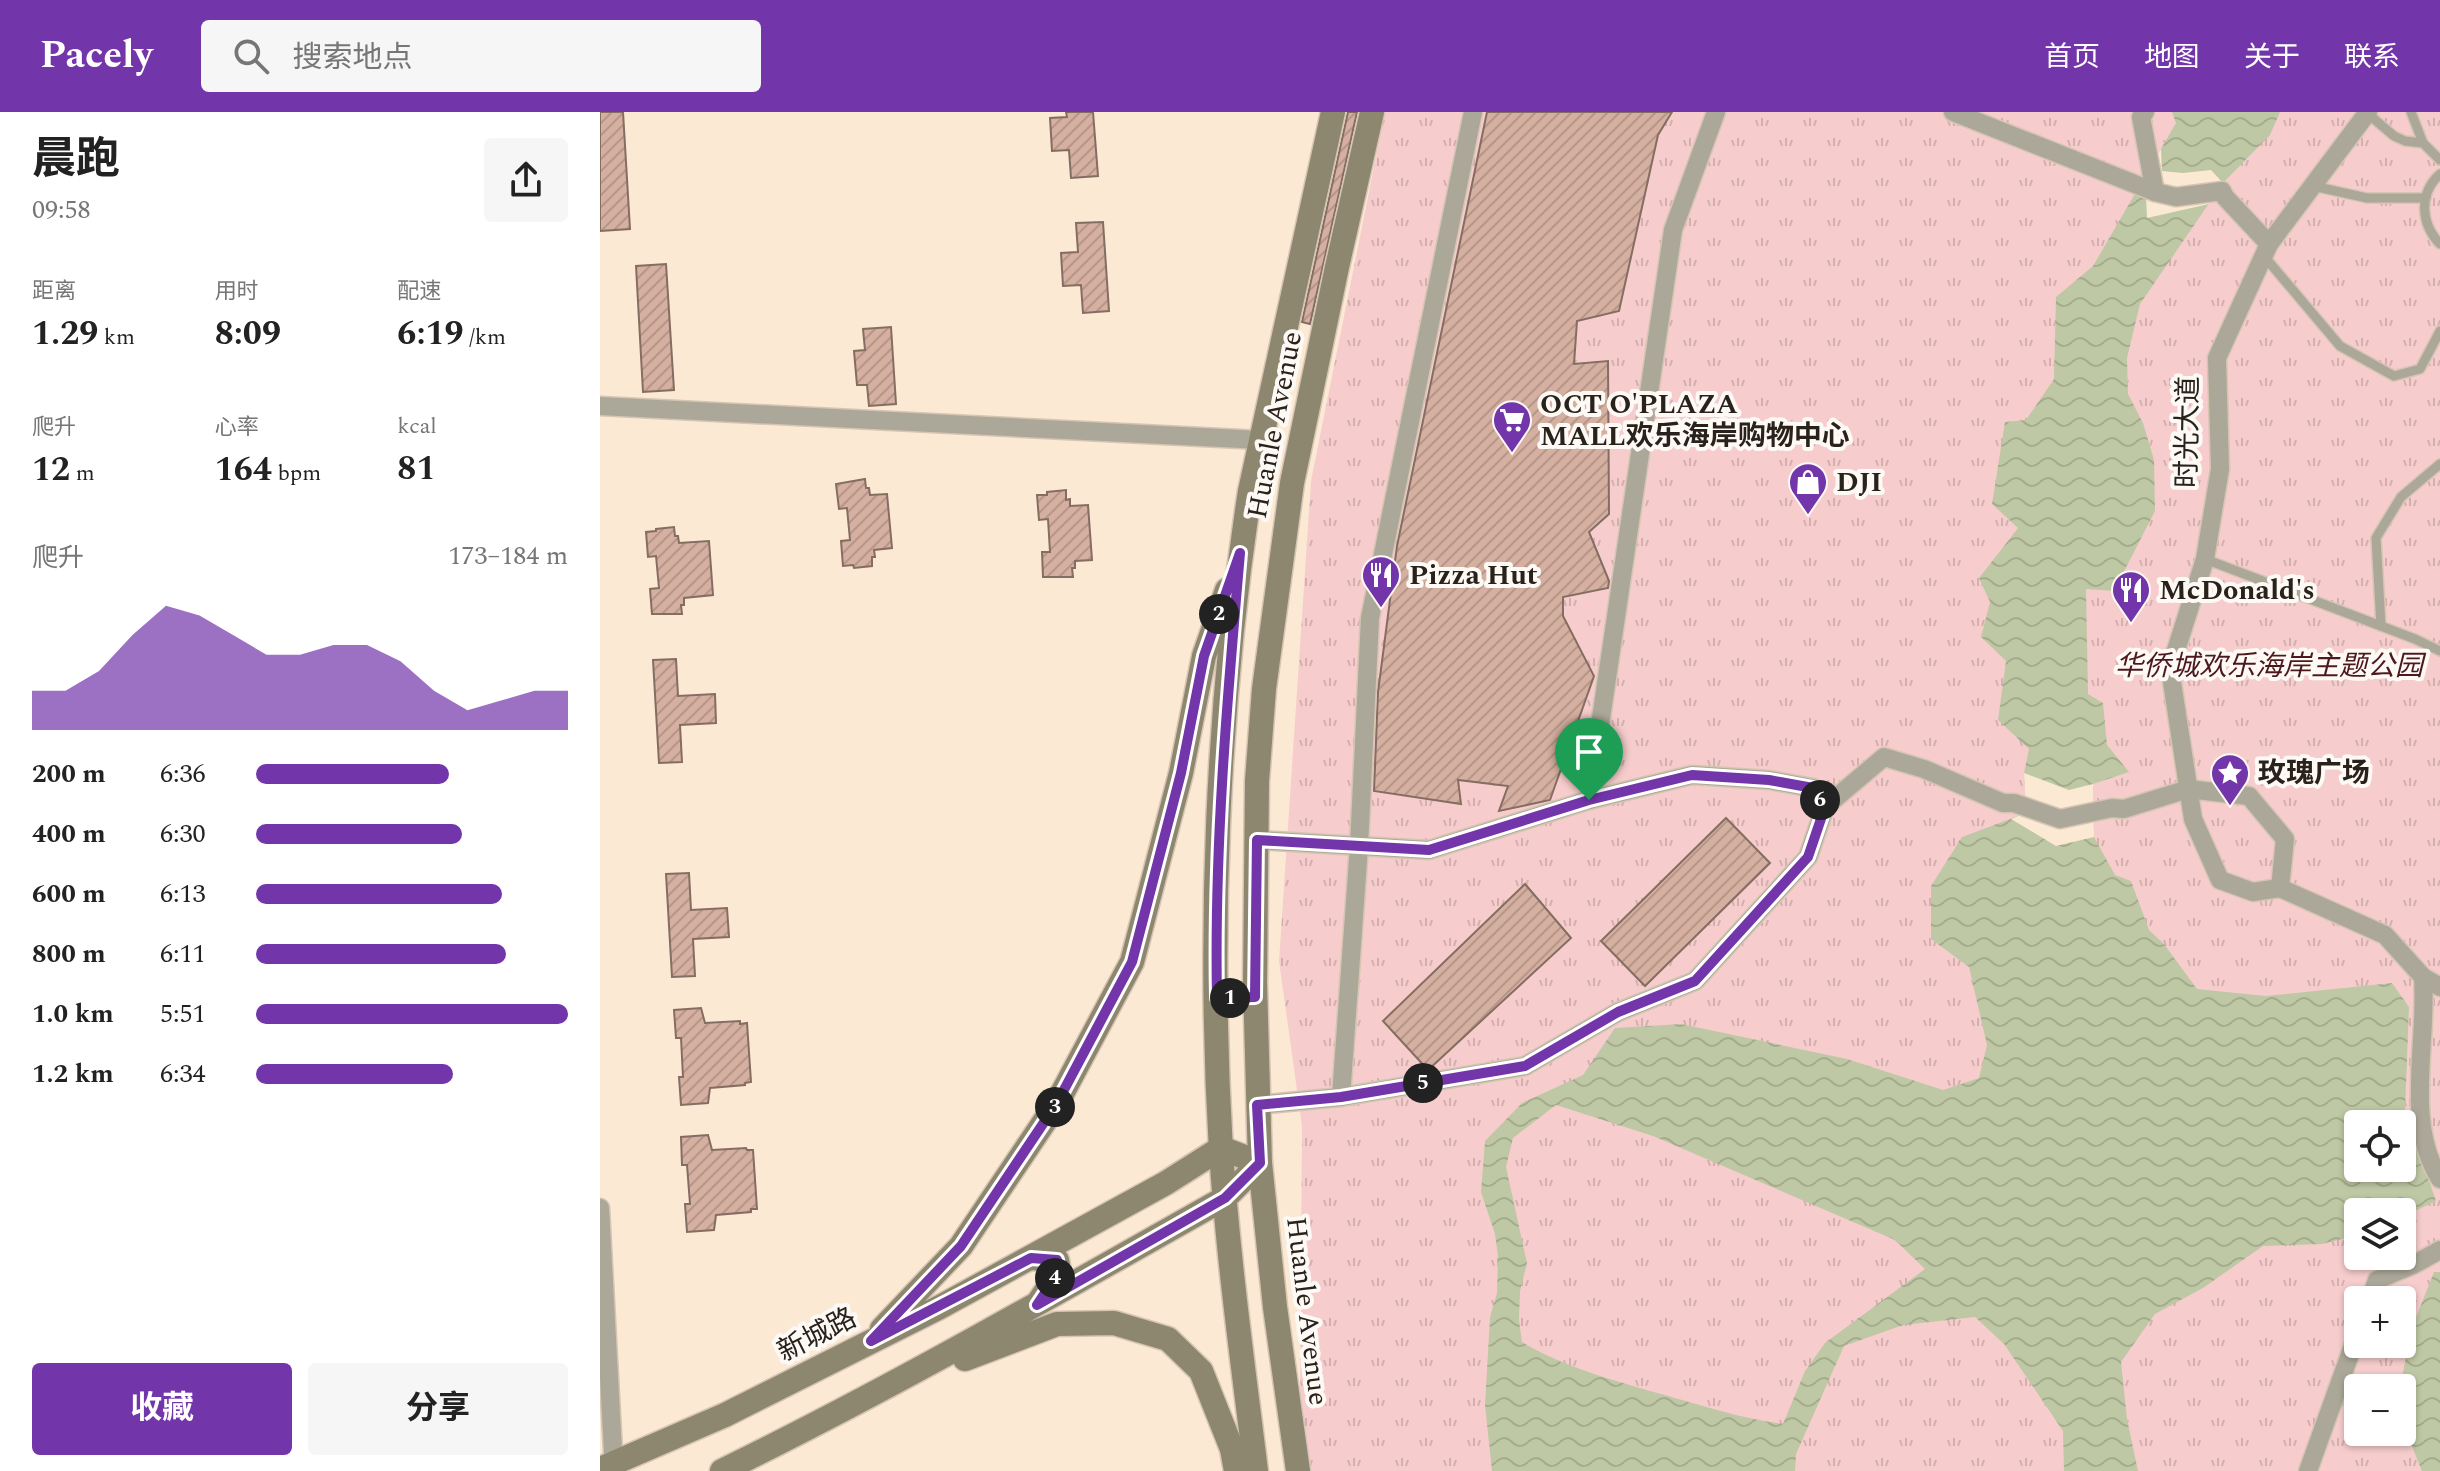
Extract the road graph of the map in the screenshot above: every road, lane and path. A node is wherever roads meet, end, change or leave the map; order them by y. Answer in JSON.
{"nodes":[{"id":1,"x":1333,"y":112,"type":"edge"},
{"id":2,"x":1372,"y":112,"type":"edge"},
{"id":3,"x":1473,"y":112,"type":"edge"},
{"id":4,"x":1716,"y":112,"type":"edge"},
{"id":5,"x":1953,"y":112,"type":"edge"},
{"id":6,"x":2145,"y":112,"type":"edge"},
{"id":7,"x":2411,"y":112,"type":"edge"},
{"id":8,"x":2368,"y":113,"type":"edge"},
{"id":9,"x":2423,"y":143,"type":"junction"},
{"id":10,"x":2440,"y":160,"type":"edge"},
{"id":11,"x":2440,"y":174,"type":"edge"},
{"id":12,"x":2313,"y":186,"type":"junction"},
{"id":13,"x":2155,"y":192,"type":"junction"},
{"id":14,"x":2426,"y":198,"type":"junction"},
{"id":15,"x":2440,"y":244,"type":"edge"},
{"id":16,"x":2267,"y":250,"type":"junction"},
{"id":17,"x":2440,"y":331,"type":"edge"},
{"id":18,"x":2437,"y":346,"type":"edge"},
{"id":19,"x":600,"y":406,"type":"edge"},
{"id":20,"x":1260,"y":440,"type":"junction"},
{"id":21,"x":2440,"y":464,"type":"edge"},
{"id":22,"x":1240,"y":553,"type":"junction"},
{"id":23,"x":2205,"y":559,"type":"junction"},
{"id":24,"x":2381,"y":626,"type":"junction"},
{"id":25,"x":2440,"y":651,"type":"edge"},
{"id":26,"x":2188,"y":789,"type":"junction"},
{"id":27,"x":1589,"y":800,"type":"junction"},
{"id":28,"x":1825,"y":807,"type":"junction"},
{"id":29,"x":1257,"y":840,"type":"junction"},
{"id":30,"x":1359,"y":846,"type":"junction"},
{"id":31,"x":2280,"y":888,"type":"junction"},
{"id":32,"x":2423,"y":977,"type":"junction"},
{"id":33,"x":2440,"y":987,"type":"edge"},
{"id":34,"x":1255,"y":997,"type":"junction"},
{"id":35,"x":1217,"y":998,"type":"junction"},
{"id":36,"x":1341,"y":1097,"type":"junction"},
{"id":37,"x":1257,"y":1105,"type":"junction"},
{"id":38,"x":1221,"y":1148,"type":"junction"},
{"id":39,"x":1260,"y":1163,"type":"junction"},
{"id":40,"x":2440,"y":1179,"type":"edge"},
{"id":41,"x":1225,"y":1198,"type":"junction"},
{"id":42,"x":600,"y":1208,"type":"edge"},
{"id":43,"x":2440,"y":1250,"type":"edge"},
{"id":44,"x":1031,"y":1258,"type":"junction"},
{"id":45,"x":2375,"y":1286,"type":"edge"},
{"id":46,"x":1037,"y":1305,"type":"junction"},
{"id":47,"x":871,"y":1341,"type":"junction"},
{"id":48,"x":2349,"y":1358,"type":"edge"},
{"id":49,"x":1283,"y":1368,"type":"junction"},
{"id":50,"x":1244,"y":1375,"type":"junction"},
{"id":51,"x":874,"y":1395,"type":"junction"},
{"id":52,"x":609,"y":1468,"type":"edge"},
{"id":53,"x":722,"y":1471,"type":"edge"},
{"id":54,"x":1236,"y":1471,"type":"edge"},
{"id":55,"x":1256,"y":1471,"type":"edge"},
{"id":56,"x":1298,"y":1471,"type":"edge"},
{"id":57,"x":2308,"y":1471,"type":"edge"}],
"edges":[{"from":1,"to":20,"type":"street","name":"Huanle Avenue"},
{"from":2,"to":29,"type":"street","name":"Huanle Avenue"},
{"from":3,"to":30,"type":"street"},
{"from":4,"to":27,"type":"street"},
{"from":5,"to":13,"type":"street"},
{"from":6,"to":13,"type":"street"},
{"from":7,"to":9,"type":"lane"},
{"from":8,"to":9,"type":"lane"},
{"from":8,"to":12,"type":"street","name":"时光大道"},
{"from":9,"to":10,"type":"lane"},
{"from":11,"to":14,"type":"lane"},
{"from":12,"to":14,"type":"lane"},
{"from":12,"to":16,"type":"street","name":"时光大道"},
{"from":13,"to":16,"type":"street"},
{"from":14,"to":15,"type":"lane"},
{"from":16,"to":18,"type":"lane"},
{"from":16,"to":23,"type":"street","name":"时光大道"},
{"from":17,"to":18,"type":"lane"},
{"from":19,"to":20,"type":"street"},
{"from":20,"to":22,"type":"street","name":"Huanle Avenue"},
{"from":21,"to":24,"type":"lane"},
{"from":22,"to":35,"type":"street","name":"Huanle Avenue"},
{"from":22,"to":47,"type":"street"},
{"from":23,"to":24,"type":"lane"},
{"from":23,"to":26,"type":"street","name":"时光大道"},
{"from":24,"to":25,"type":"lane"},
{"from":26,"to":28,"type":"street"},
{"from":26,"to":31,"type":"street","name":"时光大道"},
{"from":26,"to":31,"type":"street"},
{"from":27,"to":28,"type":"street"},
{"from":27,"to":30,"type":"street"},
{"from":28,"to":36,"type":"street"},
{"from":29,"to":30,"type":"street"},
{"from":29,"to":34,"type":"street","name":"Huanle Avenue"},
{"from":30,"to":36,"type":"street"},
{"from":31,"to":32,"type":"street"},
{"from":32,"to":33,"type":"street"},
{"from":32,"to":40,"type":"street"},
{"from":34,"to":35,"type":"street"},
{"from":34,"to":37,"type":"street","name":"Huanle Avenue"},
{"from":35,"to":38,"type":"street","name":"Huanle Avenue"},
{"from":36,"to":37,"type":"street"},
{"from":37,"to":39,"type":"street","name":"Huanle Avenue"},
{"from":38,"to":39,"type":"street"},
{"from":38,"to":41,"type":"street","name":"Huanle Avenue"},
{"from":38,"to":44,"type":"street","name":"新城路"},
{"from":39,"to":41,"type":"street"},
{"from":39,"to":49,"type":"street","name":"Huanle Avenue"},
{"from":41,"to":46,"type":"street"},
{"from":41,"to":50,"type":"street","name":"Huanle Avenue"},
{"from":42,"to":52,"type":"street"},
{"from":43,"to":45,"type":"street"},
{"from":44,"to":46,"type":"street"},
{"from":44,"to":47,"type":"street","name":"新城路"},
{"from":46,"to":51,"type":"street"},
{"from":47,"to":52,"type":"street","name":"新城路"},
{"from":48,"to":57,"type":"street"},
{"from":49,"to":50,"type":"street"},
{"from":49,"to":56,"type":"street","name":"Huanle Avenue"},
{"from":50,"to":55,"type":"street","name":"Huanle Avenue"},
{"from":51,"to":53,"type":"street"},
{"from":51,"to":54,"type":"street"}]}
